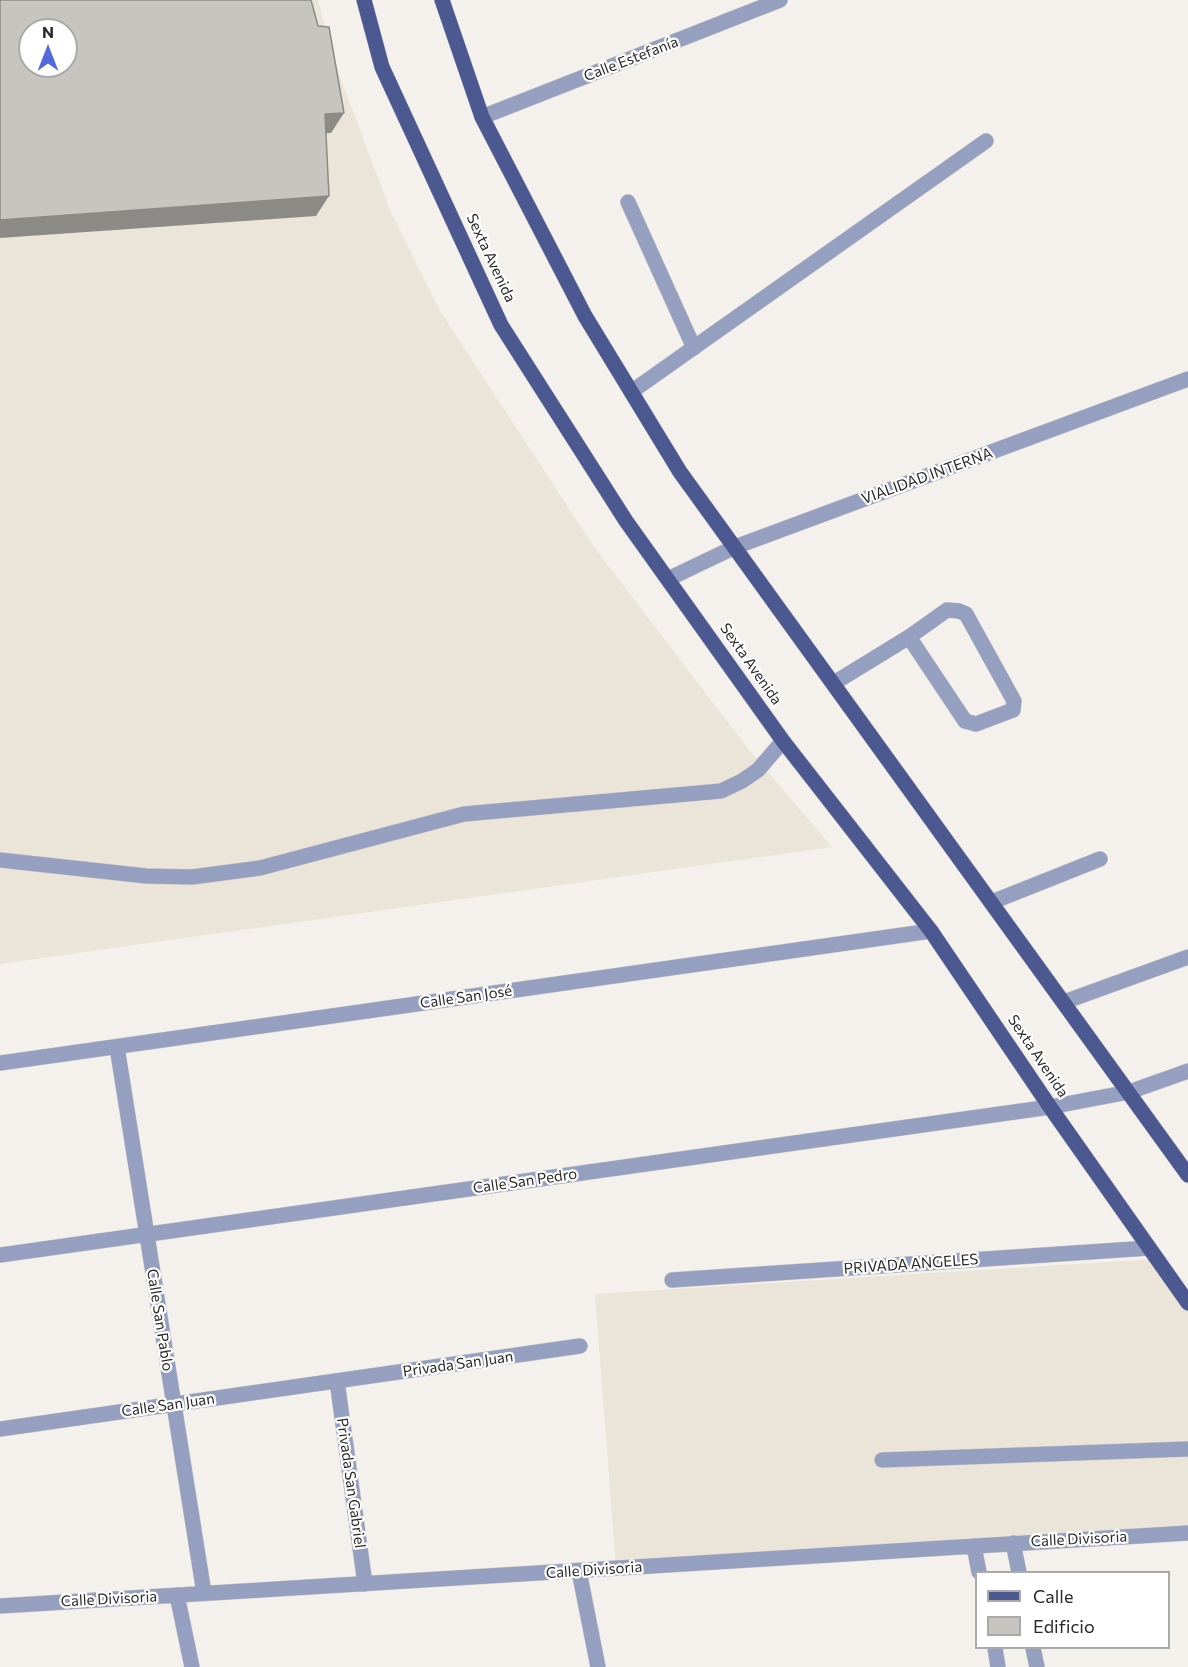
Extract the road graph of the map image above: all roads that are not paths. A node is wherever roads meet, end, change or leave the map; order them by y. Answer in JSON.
{"nodes":[{"id":1,"x":364,"y":0,"type":"edge"},
{"id":2,"x":442,"y":0,"type":"edge"},
{"id":3,"x":780,"y":0,"type":"edge"},
{"id":4,"x":482,"y":117,"type":"junction"},
{"id":5,"x":986,"y":141,"type":"dead end"},
{"id":6,"x":628,"y":202,"type":"dead end"},
{"id":7,"x":694,"y":348,"type":"junction"},
{"id":8,"x":1188,"y":379,"type":"edge"},
{"id":9,"x":632,"y":392,"type":"junction"},
{"id":10,"x":735,"y":547,"type":"junction"},
{"id":11,"x":668,"y":579,"type":"junction"},
{"id":12,"x":909,"y":637,"type":"junction"},
{"id":13,"x":834,"y":683,"type":"junction"},
{"id":14,"x":783,"y":741,"type":"junction"},
{"id":15,"x":1100,"y":859,"type":"dead end"},
{"id":16,"x":0,"y":860,"type":"edge"},
{"id":17,"x":992,"y":902,"type":"junction"},
{"id":18,"x":932,"y":931,"type":"junction"},
{"id":19,"x":1188,"y":957,"type":"edge"},
{"id":20,"x":1064,"y":1002,"type":"junction"},
{"id":21,"x":117,"y":1047,"type":"junction"},
{"id":22,"x":0,"y":1063,"type":"edge"},
{"id":23,"x":1188,"y":1071,"type":"edge"},
{"id":24,"x":1129,"y":1092,"type":"junction"},
{"id":25,"x":1050,"y":1107,"type":"junction"},
{"id":26,"x":1188,"y":1175,"type":"edge"},
{"id":27,"x":147,"y":1234,"type":"junction"},
{"id":28,"x":1149,"y":1248,"type":"junction"},
{"id":29,"x":0,"y":1255,"type":"edge"},
{"id":30,"x":672,"y":1280,"type":"dead end"},
{"id":31,"x":1188,"y":1304,"type":"edge"},
{"id":32,"x":580,"y":1346,"type":"dead end"},
{"id":33,"x":337,"y":1382,"type":"junction"},
{"id":34,"x":174,"y":1405,"type":"junction"},
{"id":35,"x":0,"y":1429,"type":"edge"},
{"id":36,"x":1188,"y":1449,"type":"edge"},
{"id":37,"x":882,"y":1460,"type":"dead end"},
{"id":38,"x":1188,"y":1533,"type":"edge"},
{"id":39,"x":1013,"y":1543,"type":"junction"},
{"id":40,"x":974,"y":1546,"type":"junction"},
{"id":41,"x":579,"y":1571,"type":"junction"},
{"id":42,"x":980,"y":1571,"type":"edge"},
{"id":43,"x":1018,"y":1571,"type":"edge"},
{"id":44,"x":365,"y":1584,"type":"junction"},
{"id":45,"x":204,"y":1593,"type":"junction"},
{"id":46,"x":177,"y":1595,"type":"junction"},
{"id":47,"x":0,"y":1606,"type":"edge"},
{"id":48,"x":994,"y":1649,"type":"edge"},
{"id":49,"x":1034,"y":1649,"type":"edge"},
{"id":50,"x":192,"y":1667,"type":"edge"},
{"id":51,"x":598,"y":1667,"type":"edge"},
{"id":52,"x":998,"y":1667,"type":"edge"},
{"id":53,"x":1037,"y":1667,"type":"edge"}],
"edges":[{"from":1,"to":11,"type":"main road","name":"Sexta Avenida"},
{"from":2,"to":4,"type":"main road"},
{"from":3,"to":4,"type":"street","name":"Calle Estefanía"},
{"from":4,"to":9,"type":"main road"},
{"from":5,"to":7,"type":"street"},
{"from":6,"to":7,"type":"street"},
{"from":7,"to":9,"type":"street"},
{"from":8,"to":10,"type":"street","name":"VIALIDAD INTERNA"},
{"from":9,"to":10,"type":"main road"},
{"from":10,"to":11,"type":"street","name":"VIALIDAD INTERNA"},
{"from":10,"to":13,"type":"main road"},
{"from":11,"to":14,"type":"main road","name":"Sexta Avenida"},
{"from":12,"to":12,"type":"street"},
{"from":12,"to":13,"type":"street"},
{"from":13,"to":17,"type":"main road"},
{"from":14,"to":16,"type":"street"},
{"from":14,"to":18,"type":"main road","name":"Sexta Avenida"},
{"from":15,"to":17,"type":"street"},
{"from":17,"to":20,"type":"main road"},
{"from":18,"to":21,"type":"street","name":"Calle San José"},
{"from":18,"to":25,"type":"main road","name":"Sexta Avenida"},
{"from":19,"to":20,"type":"street"},
{"from":20,"to":24,"type":"main road"},
{"from":21,"to":22,"type":"street","name":"Calle San José"},
{"from":21,"to":27,"type":"street","name":"Calle San Pablo"},
{"from":23,"to":24,"type":"street","name":"Calle San Pedro"},
{"from":24,"to":25,"type":"street","name":"Calle San Pedro"},
{"from":24,"to":26,"type":"main road"},
{"from":25,"to":27,"type":"street","name":"Calle San Pedro"},
{"from":25,"to":28,"type":"main road","name":"Sexta Avenida"},
{"from":27,"to":29,"type":"street","name":"Calle San Pedro"},
{"from":27,"to":34,"type":"street","name":"Calle San Pablo"},
{"from":28,"to":30,"type":"street","name":"PRIVADA ANGELES"},
{"from":28,"to":31,"type":"main road","name":"Sexta Avenida"},
{"from":32,"to":33,"type":"street","name":"Privada San Juan"},
{"from":33,"to":34,"type":"street","name":"Calle San Juan"},
{"from":33,"to":44,"type":"street","name":"Privada San Gabriel"},
{"from":34,"to":35,"type":"street","name":"Calle San Juan"},
{"from":34,"to":45,"type":"street","name":"Calle San Pablo"},
{"from":36,"to":37,"type":"street"},
{"from":38,"to":39,"type":"street","name":"Calle Divisoria"},
{"from":39,"to":40,"type":"street","name":"Calle Divisoria"},
{"from":39,"to":43,"type":"street"},
{"from":40,"to":41,"type":"street","name":"Calle Divisoria"},
{"from":40,"to":42,"type":"street"},
{"from":41,"to":44,"type":"street","name":"Calle Divisoria"},
{"from":41,"to":51,"type":"street"},
{"from":44,"to":45,"type":"street","name":"Calle Divisoria"},
{"from":45,"to":46,"type":"street","name":"Calle Divisoria"},
{"from":46,"to":47,"type":"street","name":"Calle Divisoria"},
{"from":46,"to":50,"type":"street"},
{"from":48,"to":52,"type":"street"},
{"from":49,"to":53,"type":"street"}]}
